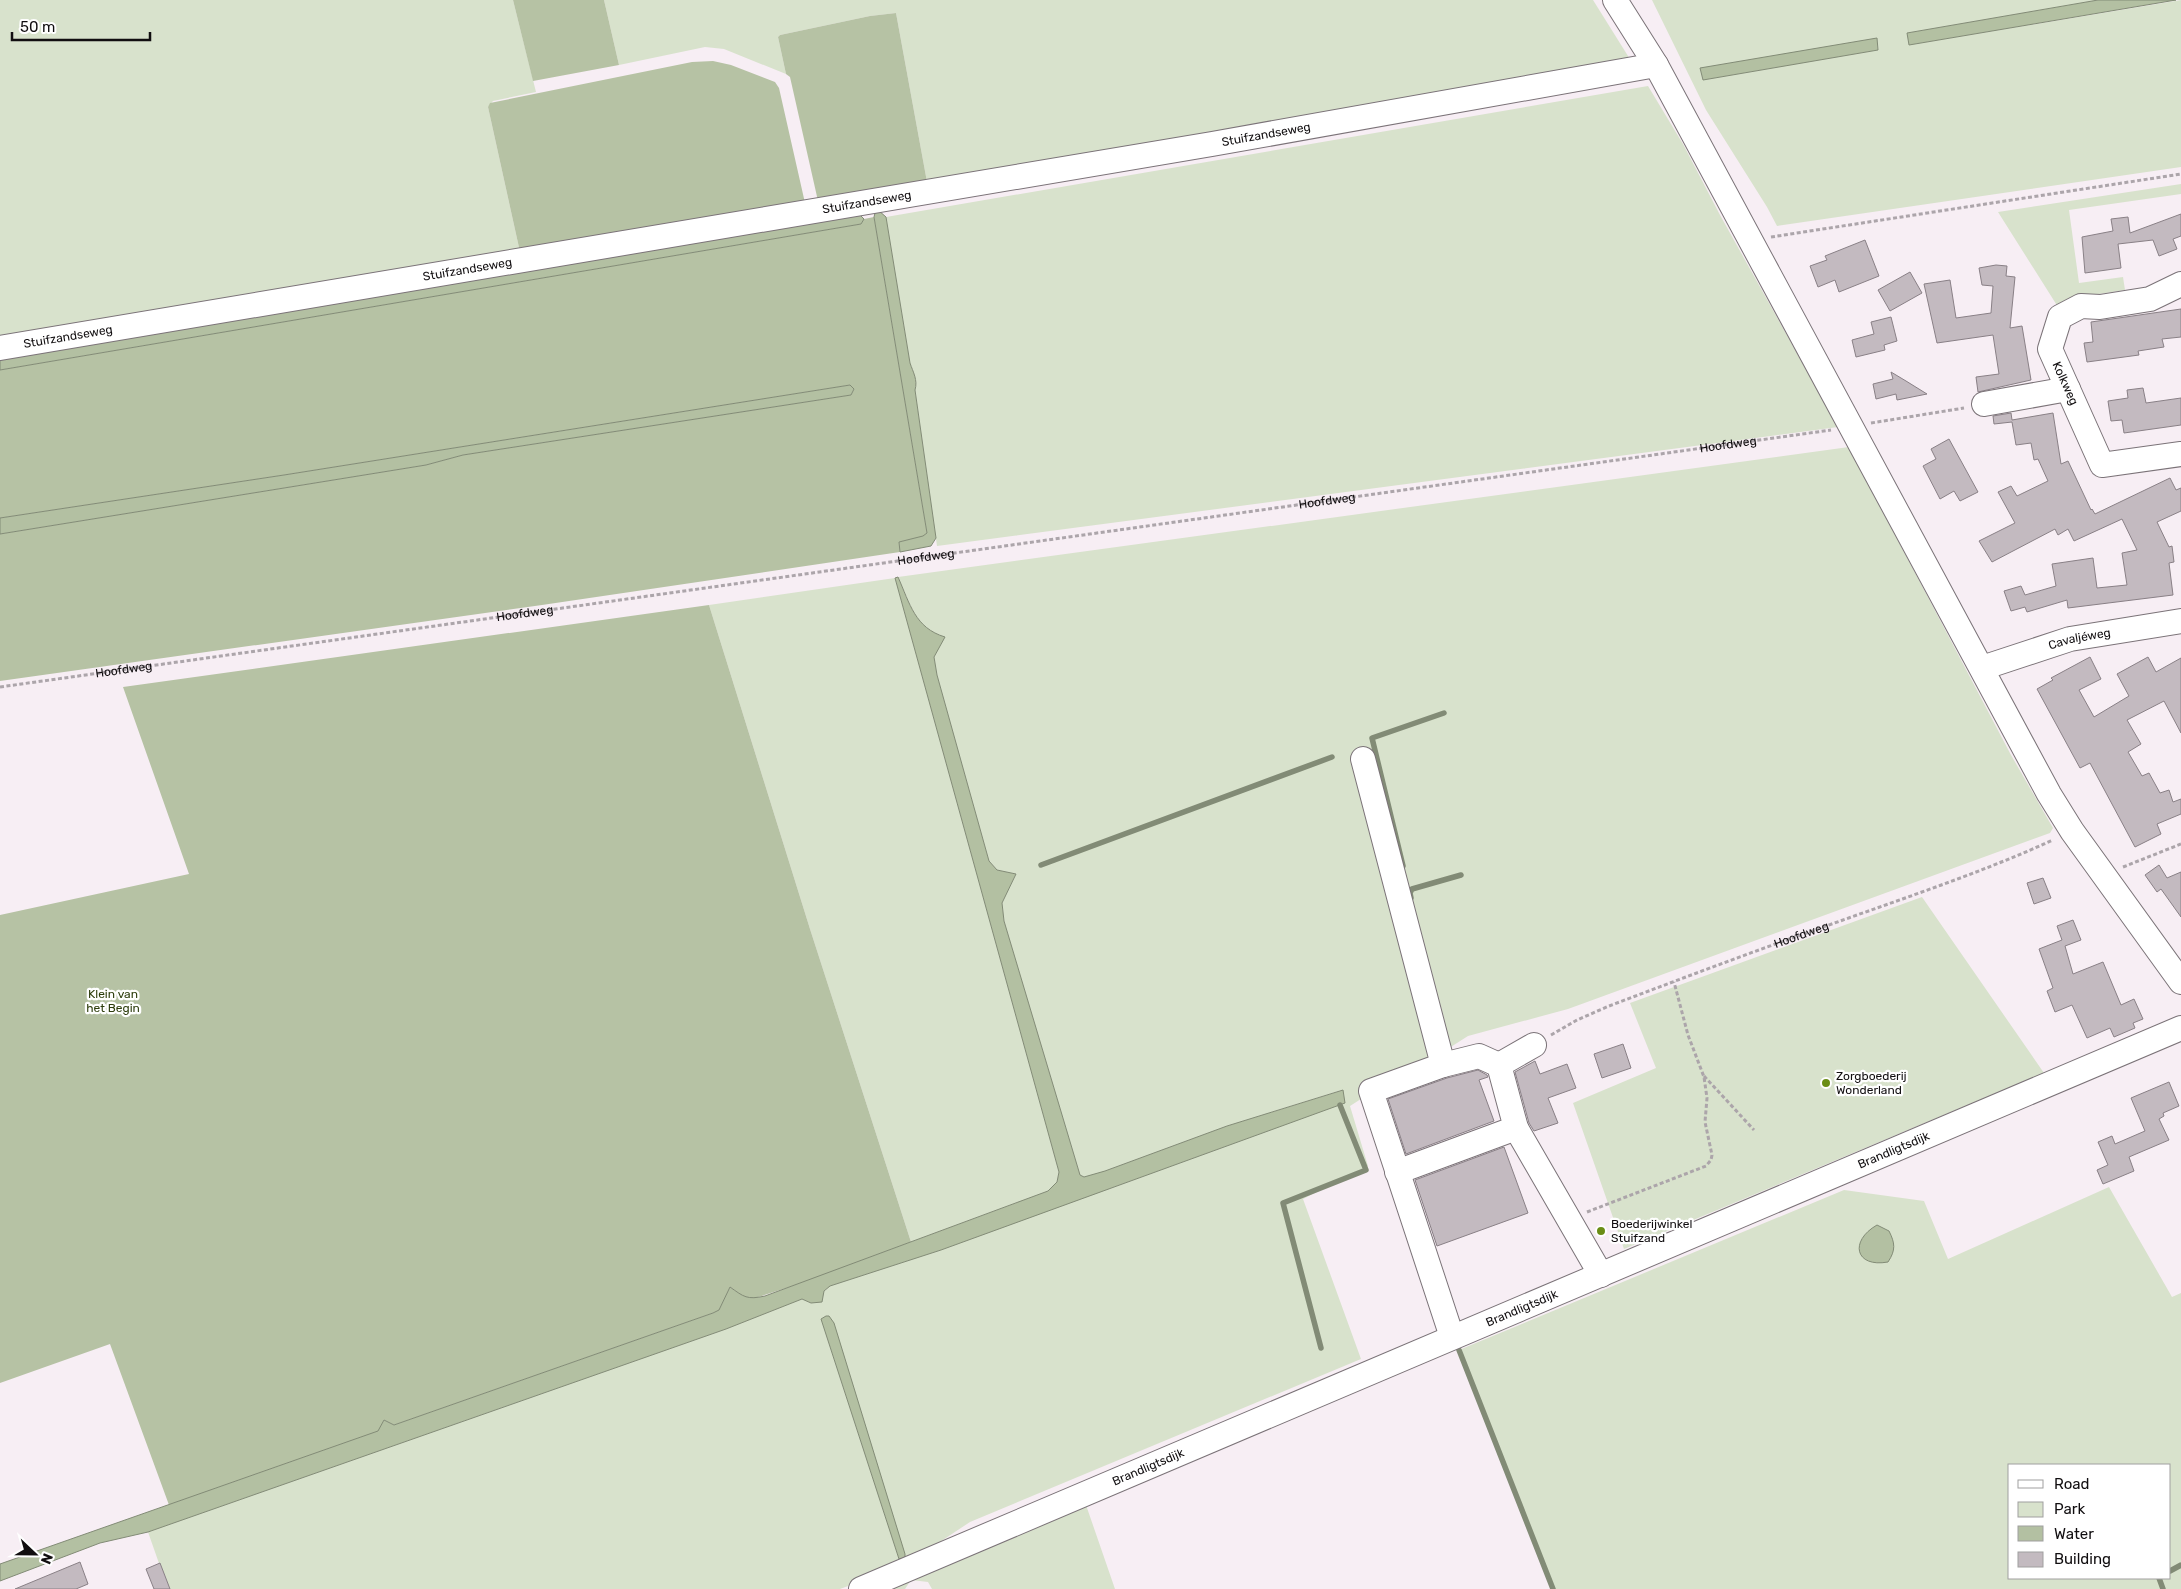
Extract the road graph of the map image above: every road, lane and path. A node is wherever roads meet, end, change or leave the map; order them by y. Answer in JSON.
{"nodes":[{"id":1,"x":1615,"y":0,"type":"edge"},
{"id":2,"x":1656,"y":65,"type":"junction"},
{"id":3,"x":2181,"y":174,"type":"edge"},
{"id":4,"x":1764,"y":238,"type":"dead end"},
{"id":5,"x":2181,"y":284,"type":"edge"},
{"id":6,"x":0,"y":348,"type":"edge"},
{"id":7,"x":2068,"y":389,"type":"junction"},
{"id":8,"x":1984,"y":404,"type":"joint"},
{"id":9,"x":1851,"y":427,"type":"junction"},
{"id":10,"x":2181,"y":454,"type":"edge"},
{"id":11,"x":2181,"y":621,"type":"edge"},
{"id":12,"x":1982,"y":668,"type":"junction"},
{"id":13,"x":0,"y":687,"type":"edge"},
{"id":14,"x":1363,"y":759,"type":"dead end"},
{"id":15,"x":2072,"y":831,"type":"junction"},
{"id":16,"x":2181,"y":844,"type":"edge"},
{"id":17,"x":2115,"y":870,"type":"dead end"},
{"id":18,"x":1674,"y":982,"type":"junction"},
{"id":19,"x":2181,"y":982,"type":"edge"},
{"id":20,"x":2181,"y":1028,"type":"edge"},
{"id":21,"x":1534,"y":1045,"type":"joint"},
{"id":22,"x":1499,"y":1064,"type":"junction"},
{"id":23,"x":1443,"y":1065,"type":"junction"},
{"id":24,"x":1704,"y":1076,"type":"junction"},
{"id":25,"x":1516,"y":1128,"type":"junction"},
{"id":26,"x":1754,"y":1130,"type":"dead end"},
{"id":27,"x":1397,"y":1172,"type":"junction"},
{"id":28,"x":1568,"y":1219,"type":"junction"},
{"id":29,"x":1601,"y":1274,"type":"junction"},
{"id":30,"x":1452,"y":1338,"type":"junction"},
{"id":31,"x":861,"y":1589,"type":"edge"}],
"edges":[{"from":1,"to":2,"type":"street"},
{"from":2,"to":6,"type":"street","name":"Stuifzandseweg"},
{"from":2,"to":9,"type":"street"},
{"from":3,"to":4,"type":"path"},
{"from":5,"to":7,"type":"street","name":"Kolkweg"},
{"from":7,"to":8,"type":"street"},
{"from":7,"to":10,"type":"street","name":"Kolkweg"},
{"from":8,"to":9,"type":"path","name":"Hoofdweg"},
{"from":9,"to":12,"type":"street"},
{"from":9,"to":13,"type":"path","name":"Hoofdweg"},
{"from":11,"to":12,"type":"street","name":"Cavaljéweg"},
{"from":12,"to":15,"type":"street"},
{"from":14,"to":23,"type":"street"},
{"from":15,"to":18,"type":"path","name":"Hoofdweg"},
{"from":15,"to":19,"type":"street"},
{"from":16,"to":17,"type":"path"},
{"from":18,"to":21,"type":"path","name":"Hoofdweg"},
{"from":18,"to":24,"type":"path"},
{"from":20,"to":29,"type":"street","name":"Brandligtsdijk"},
{"from":21,"to":22,"type":"street"},
{"from":22,"to":23,"type":"street"},
{"from":22,"to":25,"type":"street"},
{"from":23,"to":27,"type":"street"},
{"from":24,"to":26,"type":"path"},
{"from":24,"to":28,"type":"path"},
{"from":25,"to":27,"type":"street"},
{"from":25,"to":28,"type":"street"},
{"from":27,"to":30,"type":"street"},
{"from":28,"to":29,"type":"street"},
{"from":29,"to":30,"type":"street","name":"Brandligtsdijk"},
{"from":30,"to":31,"type":"street","name":"Brandligtsdijk"}]}
